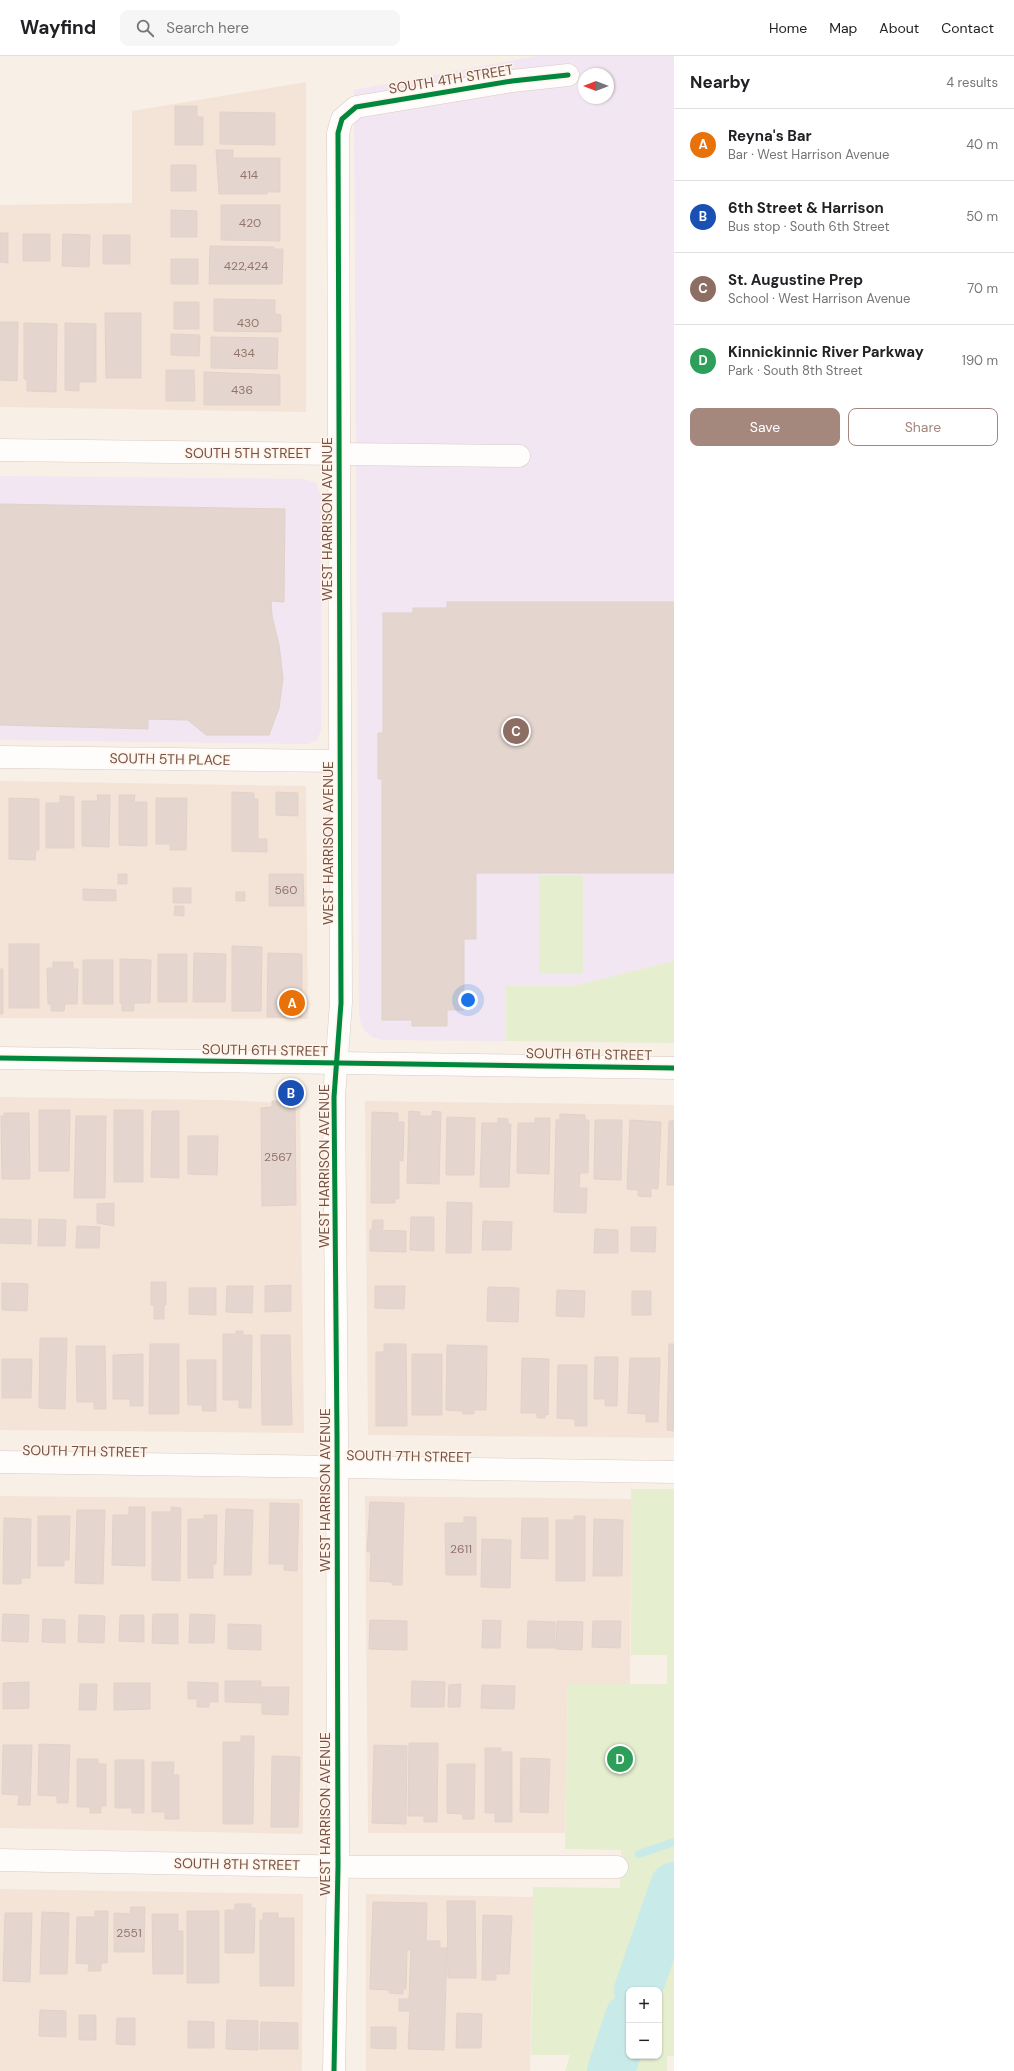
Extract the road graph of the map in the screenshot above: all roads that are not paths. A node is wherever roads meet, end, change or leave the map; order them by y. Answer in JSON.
{"nodes":[{"id":1,"x":568,"y":74,"type":"dead end"},
{"id":2,"x":342,"y":119,"type":"joint"},
{"id":3,"x":0,"y":450,"type":"edge"},
{"id":4,"x":339,"y":453,"type":"junction"},
{"id":5,"x":519,"y":456,"type":"dead end"},
{"id":6,"x":0,"y":757,"type":"edge"},
{"id":7,"x":339,"y":761,"type":"junction"},
{"id":8,"x":0,"y":1058,"type":"edge"},
{"id":9,"x":337,"y":1063,"type":"junction"},
{"id":10,"x":674,"y":1068,"type":"edge"},
{"id":11,"x":0,"y":1462,"type":"edge"},
{"id":12,"x":338,"y":1467,"type":"junction"},
{"id":13,"x":674,"y":1472,"type":"edge"},
{"id":14,"x":0,"y":1860,"type":"edge"},
{"id":15,"x":338,"y":1866,"type":"junction"},
{"id":16,"x":617,"y":1867,"type":"dead end"},
{"id":17,"x":334,"y":2071,"type":"edge"}],
"edges":[{"from":1,"to":2,"type":"street","name":"SOUTH 4TH STREET"},
{"from":2,"to":4,"type":"street","name":"WEST HARRISON AVENUE"},
{"from":3,"to":4,"type":"street","name":"SOUTH 5TH STREET"},
{"from":4,"to":5,"type":"street","name":"SOUTH 5TH STREET"},
{"from":4,"to":7,"type":"street","name":"WEST HARRISON AVENUE"},
{"from":6,"to":7,"type":"street","name":"SOUTH 5TH PLACE"},
{"from":7,"to":9,"type":"street","name":"WEST HARRISON AVENUE"},
{"from":8,"to":9,"type":"street","name":"SOUTH 6TH STREET"},
{"from":9,"to":10,"type":"street","name":"SOUTH 6TH STREET"},
{"from":9,"to":12,"type":"street","name":"WEST HARRISON AVENUE"},
{"from":11,"to":12,"type":"street","name":"SOUTH 7TH STREET"},
{"from":12,"to":13,"type":"street","name":"SOUTH 7TH STREET"},
{"from":12,"to":15,"type":"street","name":"WEST HARRISON AVENUE"},
{"from":14,"to":15,"type":"street","name":"SOUTH 8TH STREET"},
{"from":15,"to":16,"type":"street","name":"SOUTH 8TH STREET"},
{"from":15,"to":17,"type":"street","name":"WEST HARRISON AVENUE"}]}
